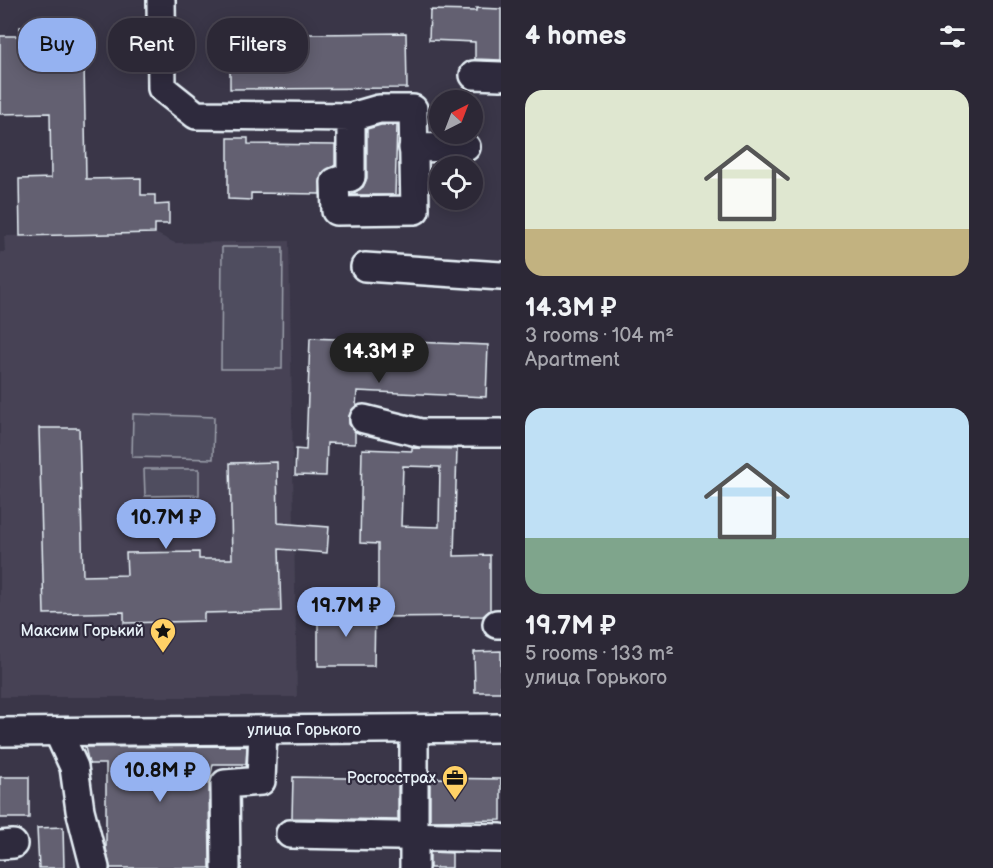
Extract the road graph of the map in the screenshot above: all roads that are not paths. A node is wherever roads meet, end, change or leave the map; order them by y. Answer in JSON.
{"nodes":[{"id":1,"x":161,"y":0,"type":"edge"},
{"id":2,"x":474,"y":75,"type":"dead end"},
{"id":3,"x":501,"y":76,"type":"edge"},
{"id":4,"x":351,"y":117,"type":"junction"},
{"id":5,"x":466,"y":147,"type":"dead end"},
{"id":6,"x":413,"y":148,"type":"junction"},
{"id":7,"x":365,"y":267,"type":"dead end"},
{"id":8,"x":501,"y":276,"type":"edge"},
{"id":9,"x":364,"y":419,"type":"dead end"},
{"id":10,"x":501,"y":433,"type":"edge"},
{"id":11,"x":501,"y":728,"type":"edge"},
{"id":12,"x":414,"y":729,"type":"junction"},
{"id":13,"x":263,"y":730,"type":"junction"},
{"id":14,"x":0,"y":732,"type":"edge"},
{"id":15,"x":58,"y":732,"type":"junction"},
{"id":16,"x":290,"y":834,"type":"dead end"},
{"id":17,"x":415,"y":837,"type":"junction"},
{"id":18,"x":501,"y":838,"type":"edge"},
{"id":19,"x":95,"y":868,"type":"edge"},
{"id":20,"x":226,"y":868,"type":"edge"},
{"id":21,"x":414,"y":868,"type":"edge"}],
"edges":[{"from":1,"to":4,"type":"street"},
{"from":2,"to":3,"type":"street"},
{"from":4,"to":6,"type":"street"},
{"from":4,"to":6,"type":"street"},
{"from":5,"to":6,"type":"street"},
{"from":7,"to":8,"type":"street"},
{"from":9,"to":10,"type":"street"},
{"from":11,"to":12,"type":"street","name":"улица Горького"},
{"from":12,"to":13,"type":"street","name":"улица Горького"},
{"from":12,"to":17,"type":"street"},
{"from":13,"to":15,"type":"street","name":"улица Горького"},
{"from":13,"to":20,"type":"street"},
{"from":14,"to":15,"type":"street","name":"улица Горького"},
{"from":15,"to":19,"type":"street"},
{"from":16,"to":17,"type":"street"},
{"from":17,"to":18,"type":"street"},
{"from":17,"to":21,"type":"street"}]}
